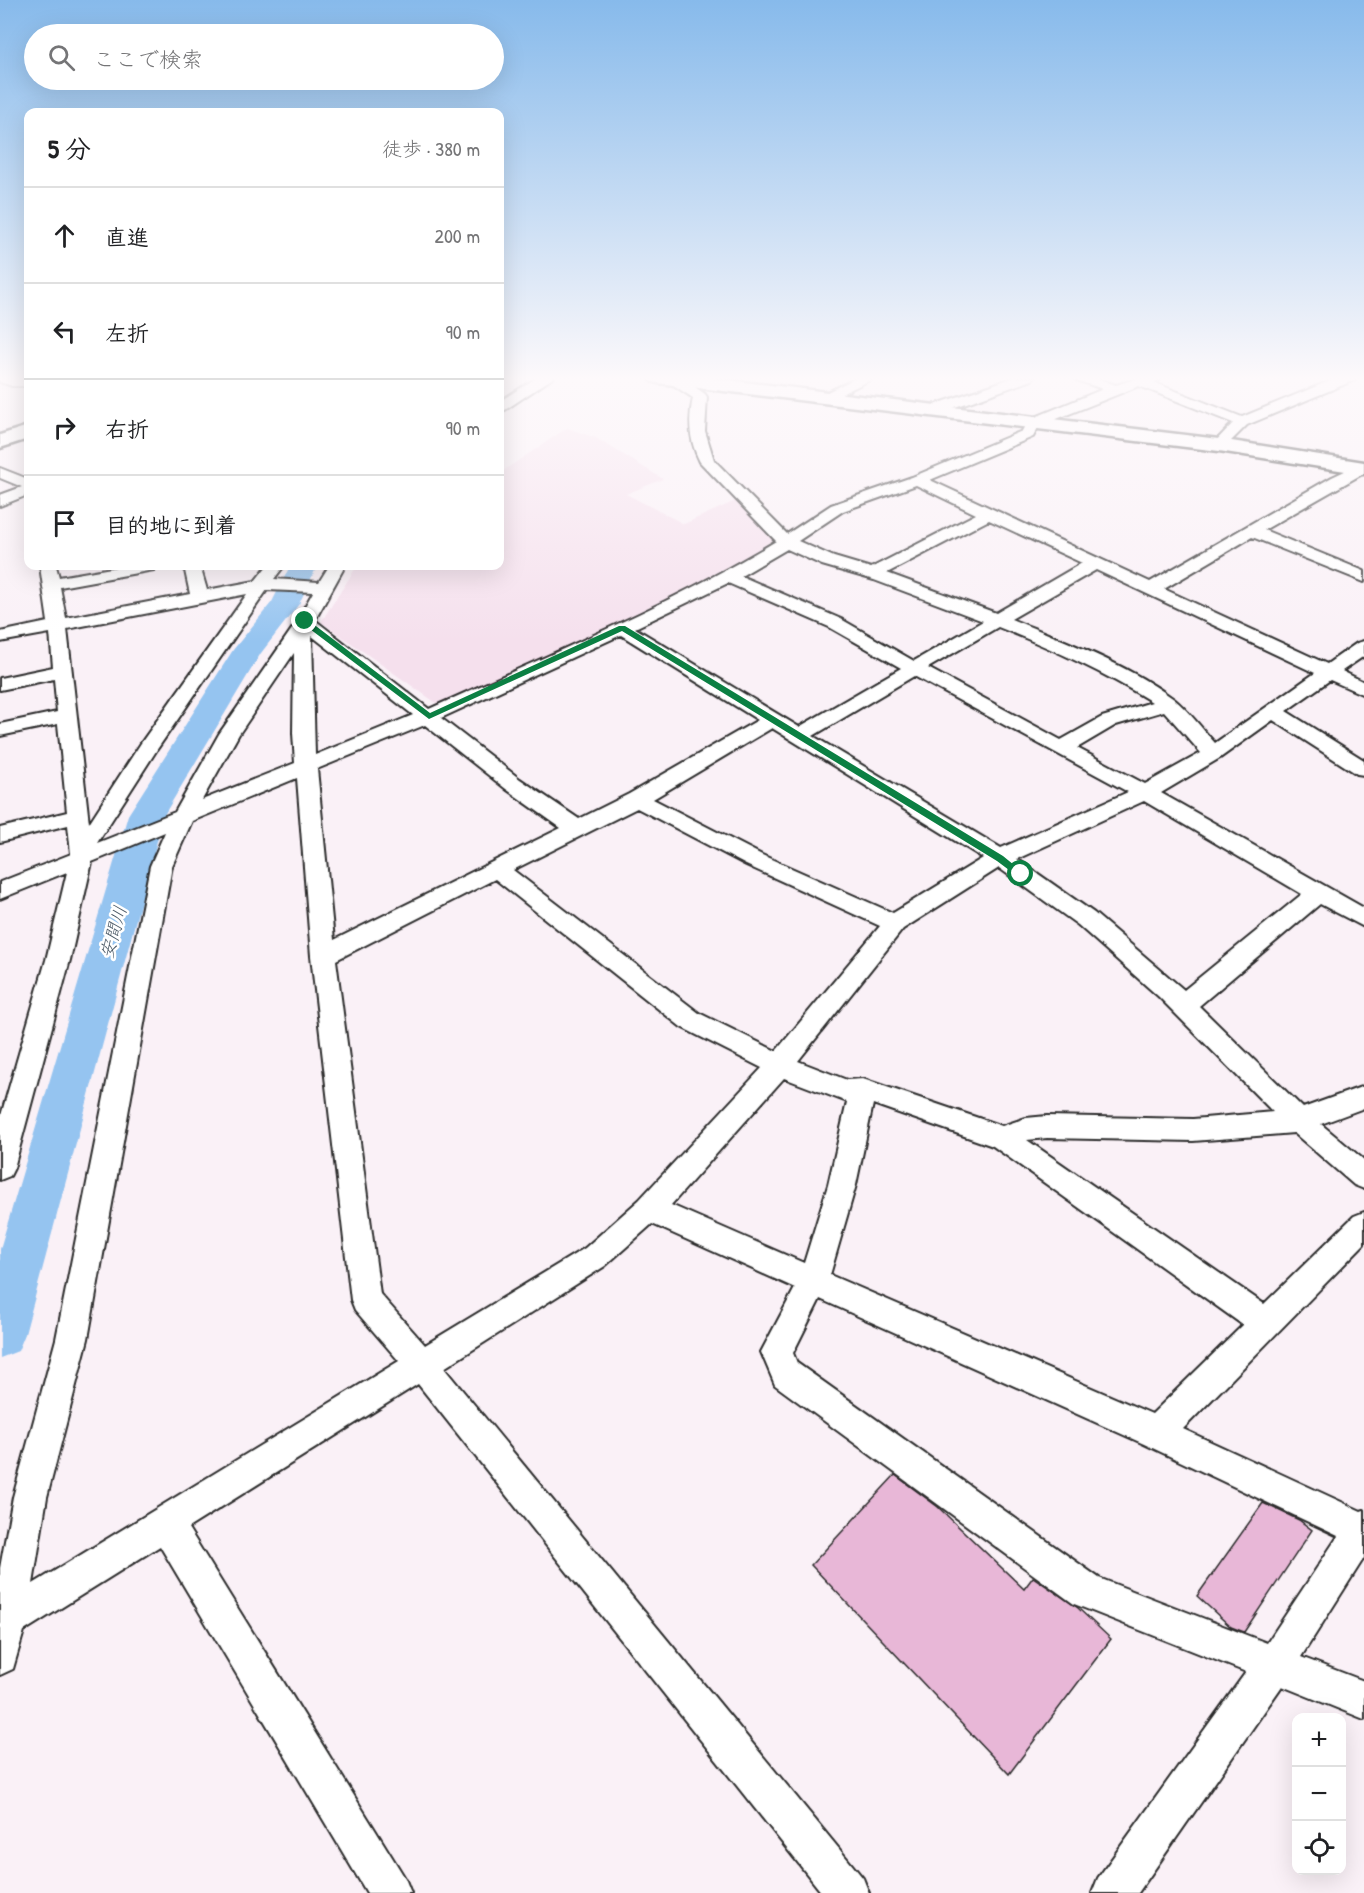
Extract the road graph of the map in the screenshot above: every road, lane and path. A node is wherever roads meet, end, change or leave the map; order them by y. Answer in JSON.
{"nodes":[{"id":1,"x":711,"y":465,"type":"edge"},
{"id":2,"x":952,"y":465,"type":"edge"},
{"id":3,"x":1346,"y":465,"type":"edge"},
{"id":4,"x":1363,"y":468,"type":"edge"},
{"id":5,"x":0,"y":473,"type":"edge"},
{"id":6,"x":917,"y":480,"type":"junction"},
{"id":7,"x":1337,"y":480,"type":"junction"},
{"id":8,"x":24,"y":482,"type":"edge"},
{"id":9,"x":1355,"y":487,"type":"dead end"},
{"id":10,"x":24,"y":492,"type":"edge"},
{"id":11,"x":0,"y":501,"type":"edge"},
{"id":12,"x":990,"y":513,"type":"junction"},
{"id":13,"x":1253,"y":531,"type":"junction"},
{"id":14,"x":786,"y":542,"type":"junction"},
{"id":15,"x":1095,"y":563,"type":"junction"},
{"id":16,"x":104,"y":570,"type":"edge"},
{"id":17,"x":193,"y":570,"type":"edge"},
{"id":18,"x":334,"y":570,"type":"edge"},
{"id":19,"x":872,"y":574,"type":"junction"},
{"id":20,"x":50,"y":575,"type":"edge"},
{"id":21,"x":728,"y":577,"type":"junction"},
{"id":22,"x":1364,"y":577,"type":"edge"},
{"id":23,"x":268,"y":578,"type":"edge"},
{"id":24,"x":319,"y":588,"type":"junction"},
{"id":25,"x":1151,"y":589,"type":"junction"},
{"id":26,"x":200,"y":597,"type":"junction"},
{"id":27,"x":997,"y":620,"type":"junction"},
{"id":28,"x":304,"y":624,"type":"junction"},
{"id":29,"x":58,"y":625,"type":"junction"},
{"id":30,"x":622,"y":628,"type":"junction"},
{"id":31,"x":0,"y":637,"type":"edge"},
{"id":32,"x":1364,"y":647,"type":"edge"},
{"id":33,"x":916,"y":668,"type":"junction"},
{"id":34,"x":63,"y":671,"type":"junction"},
{"id":35,"x":1329,"y":672,"type":"junction"},
{"id":36,"x":0,"y":684,"type":"edge"},
{"id":37,"x":1364,"y":689,"type":"edge"},
{"id":38,"x":1168,"y":704,"type":"junction"},
{"id":39,"x":1272,"y":711,"type":"junction"},
{"id":40,"x":67,"y":716,"type":"junction"},
{"id":41,"x":429,"y":716,"type":"junction"},
{"id":42,"x":772,"y":720,"type":"junction"},
{"id":43,"x":0,"y":730,"type":"edge"},
{"id":44,"x":800,"y":735,"type":"junction"},
{"id":45,"x":1062,"y":748,"type":"junction"},
{"id":46,"x":1213,"y":754,"type":"junction"},
{"id":47,"x":306,"y":767,"type":"junction"},
{"id":48,"x":1364,"y":769,"type":"edge"},
{"id":49,"x":1145,"y":793,"type":"junction"},
{"id":50,"x":637,"y":799,"type":"junction"},
{"id":51,"x":77,"y":816,"type":"junction"},
{"id":52,"x":177,"y":818,"type":"junction"},
{"id":53,"x":578,"y":830,"type":"junction"},
{"id":54,"x":0,"y":834,"type":"edge"},
{"id":55,"x":85,"y":853,"type":"junction"},
{"id":56,"x":1000,"y":858,"type":"junction"},
{"id":57,"x":498,"y":870,"type":"junction"},
{"id":58,"x":0,"y":891,"type":"edge"},
{"id":59,"x":1318,"y":893,"type":"junction"},
{"id":60,"x":1364,"y":920,"type":"edge"},
{"id":61,"x":895,"y":923,"type":"junction"},
{"id":62,"x":323,"y":956,"type":"junction"},
{"id":63,"x":1183,"y":1005,"type":"junction"},
{"id":64,"x":780,"y":1065,"type":"junction"},
{"id":65,"x":863,"y":1090,"type":"junction"},
{"id":66,"x":1364,"y":1098,"type":"edge"},
{"id":67,"x":1299,"y":1122,"type":"junction"},
{"id":68,"x":1003,"y":1138,"type":"junction"},
{"id":69,"x":0,"y":1168,"type":"edge"},
{"id":70,"x":1364,"y":1177,"type":"edge"},
{"id":71,"x":649,"y":1209,"type":"junction"},
{"id":72,"x":1364,"y":1225,"type":"edge"},
{"id":73,"x":813,"y":1283,"type":"junction"},
{"id":74,"x":1266,"y":1323,"type":"junction"},
{"id":75,"x":422,"y":1365,"type":"junction"},
{"id":76,"x":1156,"y":1433,"type":"junction"},
{"id":77,"x":166,"y":1524,"type":"junction"},
{"id":78,"x":1363,"y":1529,"type":"edge"},
{"id":79,"x":5,"y":1622,"type":"edge"},
{"id":80,"x":0,"y":1656,"type":"edge"},
{"id":81,"x":1274,"y":1665,"type":"junction"},
{"id":82,"x":1364,"y":1700,"type":"edge"},
{"id":83,"x":390,"y":1893,"type":"edge"},
{"id":84,"x":848,"y":1893,"type":"edge"},
{"id":85,"x":1113,"y":1893,"type":"edge"}],
"edges":[{"from":1,"to":14,"type":"street"},
{"from":2,"to":6,"type":"street"},
{"from":3,"to":4,"type":"main road"},
{"from":4,"to":7,"type":"street"},
{"from":5,"to":8,"type":"street"},
{"from":6,"to":12,"type":"street"},
{"from":6,"to":14,"type":"street"},
{"from":7,"to":9,"type":"street"},
{"from":7,"to":13,"type":"street"},
{"from":10,"to":11,"type":"street"},
{"from":12,"to":15,"type":"street"},
{"from":12,"to":19,"type":"street"},
{"from":13,"to":22,"type":"street"},
{"from":13,"to":25,"type":"street"},
{"from":14,"to":19,"type":"street"},
{"from":14,"to":21,"type":"street"},
{"from":15,"to":25,"type":"street"},
{"from":15,"to":27,"type":"street"},
{"from":16,"to":20,"type":"street"},
{"from":17,"to":26,"type":"street"},
{"from":18,"to":24,"type":"street"},
{"from":19,"to":27,"type":"street"},
{"from":20,"to":29,"type":"street"},
{"from":21,"to":30,"type":"street"},
{"from":21,"to":33,"type":"street"},
{"from":23,"to":24,"type":"street"},
{"from":23,"to":26,"type":"street"},
{"from":23,"to":55,"type":"street"},
{"from":24,"to":28,"type":"street"},
{"from":25,"to":35,"type":"street"},
{"from":26,"to":29,"type":"street"},
{"from":27,"to":33,"type":"street"},
{"from":27,"to":38,"type":"street"},
{"from":28,"to":41,"type":"street"},
{"from":28,"to":47,"type":"street"},
{"from":28,"to":52,"type":"street"},
{"from":29,"to":31,"type":"street"},
{"from":29,"to":34,"type":"street"},
{"from":30,"to":41,"type":"street"},
{"from":30,"to":42,"type":"street"},
{"from":32,"to":35,"type":"street"},
{"from":33,"to":44,"type":"street"},
{"from":33,"to":45,"type":"street"},
{"from":34,"to":36,"type":"street"},
{"from":34,"to":40,"type":"street"},
{"from":35,"to":37,"type":"street"},
{"from":35,"to":39,"type":"street"},
{"from":38,"to":45,"type":"street"},
{"from":38,"to":46,"type":"street"},
{"from":39,"to":46,"type":"street"},
{"from":39,"to":48,"type":"street"},
{"from":40,"to":43,"type":"street"},
{"from":40,"to":51,"type":"street"},
{"from":41,"to":47,"type":"street"},
{"from":41,"to":53,"type":"street"},
{"from":42,"to":44,"type":"street"},
{"from":42,"to":50,"type":"street"},
{"from":44,"to":56,"type":"street"},
{"from":45,"to":49,"type":"street"},
{"from":46,"to":49,"type":"street"},
{"from":47,"to":52,"type":"street"},
{"from":47,"to":62,"type":"street"},
{"from":49,"to":56,"type":"street"},
{"from":49,"to":59,"type":"street"},
{"from":50,"to":53,"type":"street"},
{"from":50,"to":61,"type":"street"},
{"from":51,"to":54,"type":"street"},
{"from":51,"to":55,"type":"street"},
{"from":52,"to":55,"type":"street"},
{"from":52,"to":79,"type":"street"},
{"from":53,"to":57,"type":"street"},
{"from":55,"to":58,"type":"street"},
{"from":55,"to":69,"type":"street"},
{"from":56,"to":61,"type":"street"},
{"from":56,"to":63,"type":"street"},
{"from":57,"to":62,"type":"street"},
{"from":57,"to":64,"type":"street"},
{"from":59,"to":60,"type":"street"},
{"from":59,"to":63,"type":"street"},
{"from":61,"to":64,"type":"street"},
{"from":62,"to":75,"type":"street"},
{"from":63,"to":67,"type":"street"},
{"from":64,"to":65,"type":"street"},
{"from":64,"to":71,"type":"street"},
{"from":65,"to":68,"type":"street"},
{"from":65,"to":73,"type":"street"},
{"from":66,"to":67,"type":"street"},
{"from":67,"to":68,"type":"street"},
{"from":67,"to":70,"type":"street"},
{"from":68,"to":74,"type":"street"},
{"from":71,"to":73,"type":"street"},
{"from":71,"to":75,"type":"street"},
{"from":72,"to":74,"type":"street"},
{"from":73,"to":76,"type":"street"},
{"from":73,"to":81,"type":"street"},
{"from":74,"to":76,"type":"street"},
{"from":75,"to":77,"type":"street"},
{"from":75,"to":84,"type":"street"},
{"from":76,"to":78,"type":"street"},
{"from":77,"to":79,"type":"street"},
{"from":77,"to":83,"type":"street"},
{"from":78,"to":81,"type":"street"},
{"from":79,"to":80,"type":"street"},
{"from":81,"to":82,"type":"street"},
{"from":81,"to":85,"type":"street"}]}
